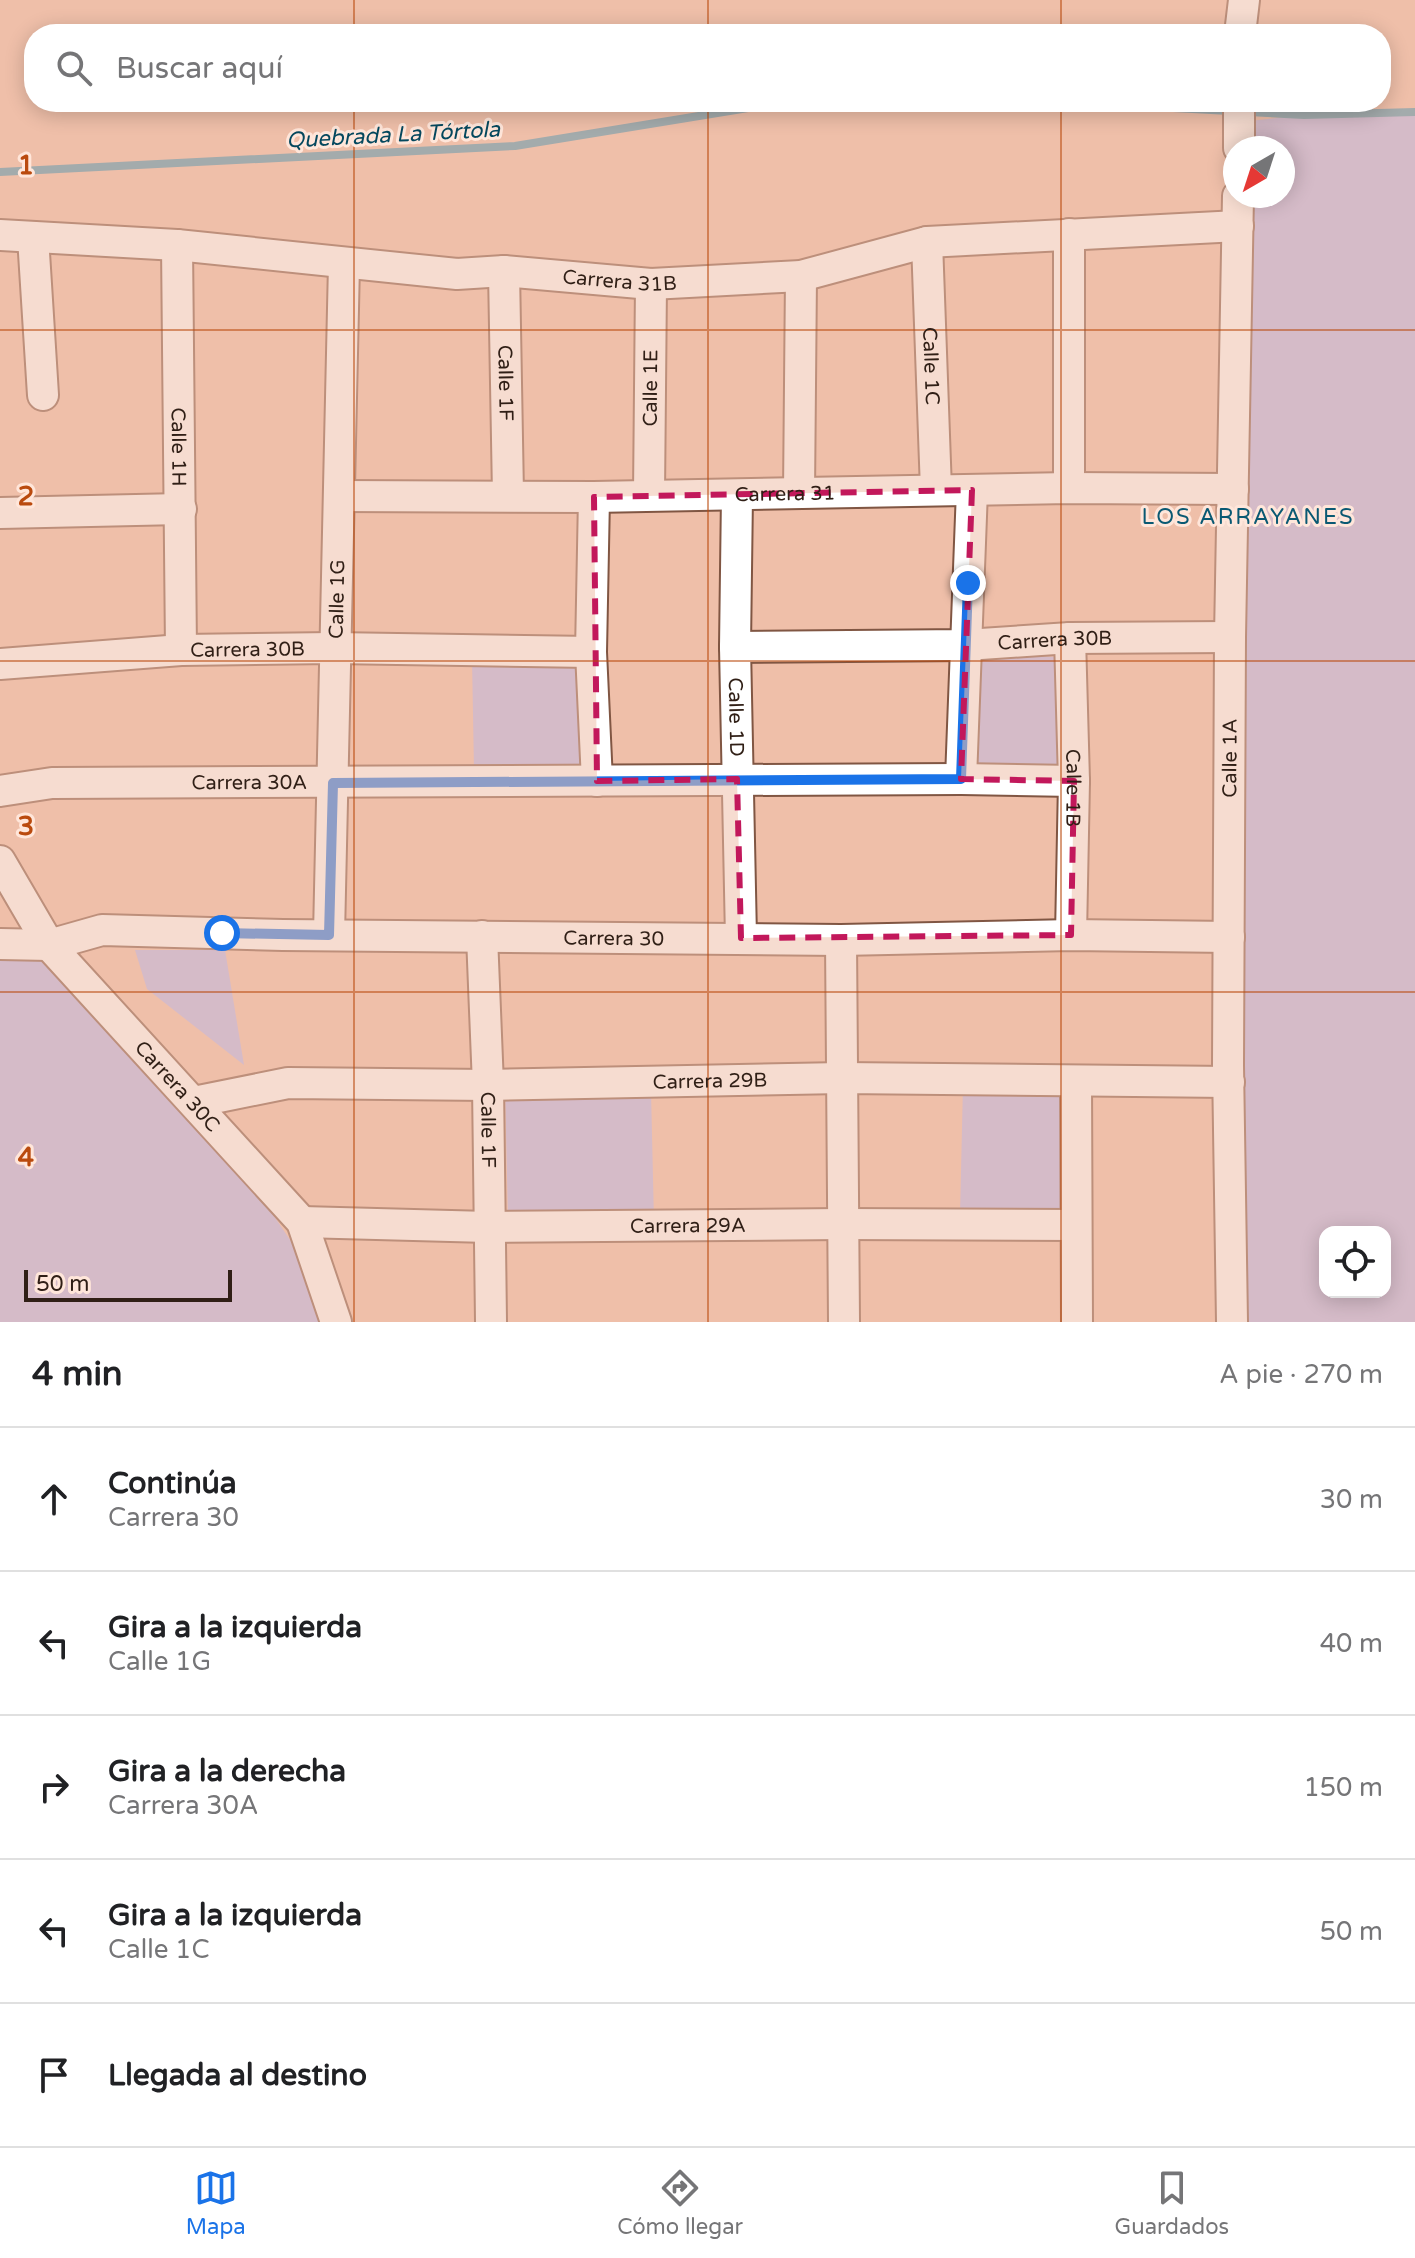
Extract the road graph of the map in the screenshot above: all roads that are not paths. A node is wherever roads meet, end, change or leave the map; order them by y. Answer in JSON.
{"nodes":[{"id":1,"x":1244,"y":0,"type":"edge"},
{"id":2,"x":1241,"y":24,"type":"edge"},
{"id":3,"x":1239,"y":112,"type":"edge"},
{"id":4,"x":1239,"y":136,"type":"edge"},
{"id":5,"x":1238,"y":211,"type":"edge"},
{"id":6,"x":1069,"y":234,"type":"junction"},
{"id":7,"x":0,"y":235,"type":"edge"},
{"id":8,"x":33,"y":237,"type":"junction"},
{"id":9,"x":927,"y":242,"type":"junction"},
{"id":10,"x":177,"y":245,"type":"junction"},
{"id":11,"x":344,"y":264,"type":"junction"},
{"id":12,"x":504,"y":271,"type":"junction"},
{"id":13,"x":801,"y":276,"type":"junction"},
{"id":14,"x":651,"y":284,"type":"junction"},
{"id":15,"x":43,"y":395,"type":"dead end"},
{"id":16,"x":1069,"y":488,"type":"junction"},
{"id":17,"x":1233,"y":489,"type":"junction"},
{"id":18,"x":936,"y":490,"type":"junction"},
{"id":19,"x":972,"y":490,"type":"junction"},
{"id":20,"x":799,"y":493,"type":"junction"},
{"id":21,"x":649,"y":494,"type":"junction"},
{"id":22,"x":508,"y":495,"type":"junction"},
{"id":23,"x":737,"y":495,"type":"junction"},
{"id":24,"x":339,"y":496,"type":"junction"},
{"id":25,"x":594,"y":497,"type":"junction"},
{"id":26,"x":181,"y":509,"type":"junction"},
{"id":27,"x":0,"y":513,"type":"edge"},
{"id":28,"x":1230,"y":637,"type":"junction"},
{"id":29,"x":1070,"y":638,"type":"junction"},
{"id":30,"x":966,"y":645,"type":"junction"},
{"id":31,"x":735,"y":647,"type":"junction"},
{"id":32,"x":333,"y":648,"type":"junction"},
{"id":33,"x":181,"y":650,"type":"junction"},
{"id":34,"x":591,"y":652,"type":"junction"},
{"id":35,"x":0,"y":664,"type":"edge"},
{"id":36,"x":737,"y":779,"type":"junction"},
{"id":37,"x":961,"y":779,"type":"junction"},
{"id":38,"x":597,"y":781,"type":"junction"},
{"id":39,"x":1074,"y":781,"type":"junction"},
{"id":40,"x":333,"y":783,"type":"junction"},
{"id":41,"x":0,"y":791,"type":"edge"},
{"id":42,"x":0,"y":861,"type":"edge"},
{"id":43,"x":329,"y":935,"type":"junction"},
{"id":44,"x":1071,"y":935,"type":"junction"},
{"id":45,"x":482,"y":936,"type":"junction"},
{"id":46,"x":1229,"y":937,"type":"junction"},
{"id":47,"x":741,"y":938,"type":"junction"},
{"id":48,"x":841,"y":940,"type":"junction"},
{"id":49,"x":0,"y":944,"type":"edge"},
{"id":50,"x":49,"y":945,"type":"junction"},
{"id":51,"x":842,"y":1078,"type":"junction"},
{"id":52,"x":1076,"y":1081,"type":"junction"},
{"id":53,"x":1229,"y":1082,"type":"junction"},
{"id":54,"x":488,"y":1085,"type":"junction"},
{"id":55,"x":194,"y":1102,"type":"junction"},
{"id":56,"x":302,"y":1222,"type":"junction"},
{"id":57,"x":842,"y":1224,"type":"junction"},
{"id":58,"x":1076,"y":1225,"type":"junction"},
{"id":59,"x":488,"y":1227,"type":"junction"},
{"id":60,"x":336,"y":1322,"type":"edge"},
{"id":61,"x":491,"y":1322,"type":"edge"},
{"id":62,"x":844,"y":1322,"type":"edge"},
{"id":63,"x":1077,"y":1322,"type":"edge"},
{"id":64,"x":1232,"y":1322,"type":"edge"}],
"edges":[{"from":1,"to":2,"type":"street"},
{"from":3,"to":4,"type":"street"},
{"from":5,"to":6,"type":"street","name":"Carrera 31B"},
{"from":5,"to":17,"type":"street","name":"Calle 1A"},
{"from":6,"to":9,"type":"street","name":"Carrera 31B"},
{"from":6,"to":16,"type":"street"},
{"from":7,"to":8,"type":"street","name":"Carrera 31B"},
{"from":8,"to":10,"type":"street","name":"Carrera 31B"},
{"from":8,"to":15,"type":"street"},
{"from":9,"to":13,"type":"street","name":"Carrera 31B"},
{"from":9,"to":18,"type":"street","name":"Calle 1C"},
{"from":10,"to":11,"type":"street","name":"Carrera 31B"},
{"from":10,"to":26,"type":"street","name":"Calle 1H"},
{"from":11,"to":12,"type":"street","name":"Carrera 31B"},
{"from":11,"to":24,"type":"street","name":"Calle 1G"},
{"from":12,"to":14,"type":"street","name":"Carrera 31B"},
{"from":12,"to":22,"type":"street","name":"Calle 1F"},
{"from":13,"to":14,"type":"street","name":"Carrera 31B"},
{"from":13,"to":20,"type":"street"},
{"from":14,"to":21,"type":"street","name":"Calle 1E"},
{"from":16,"to":17,"type":"street","name":"Carrera 31"},
{"from":16,"to":19,"type":"street","name":"Carrera 31"},
{"from":17,"to":28,"type":"street","name":"Calle 1A"},
{"from":18,"to":19,"type":"street","name":"Carrera 31"},
{"from":18,"to":20,"type":"street","name":"Carrera 31"},
{"from":19,"to":30,"type":"street"},
{"from":20,"to":23,"type":"street","name":"Carrera 31"},
{"from":21,"to":23,"type":"street","name":"Carrera 31"},
{"from":21,"to":25,"type":"street","name":"Carrera 31"},
{"from":22,"to":24,"type":"street","name":"Carrera 31"},
{"from":22,"to":25,"type":"street","name":"Carrera 31"},
{"from":23,"to":31,"type":"street","name":"Calle 1D"},
{"from":24,"to":32,"type":"street","name":"Calle 1G"},
{"from":25,"to":34,"type":"street"},
{"from":26,"to":27,"type":"street"},
{"from":26,"to":33,"type":"street","name":"Calle 1H"},
{"from":28,"to":29,"type":"street","name":"Carrera 30B"},
{"from":28,"to":46,"type":"street","name":"Calle 1A"},
{"from":29,"to":30,"type":"street","name":"Carrera 30B"},
{"from":29,"to":39,"type":"street","name":"Calle 1B"},
{"from":30,"to":31,"type":"street","name":"Carrera 30B"},
{"from":30,"to":37,"type":"street"},
{"from":31,"to":36,"type":"street","name":"Calle 1D"},
{"from":32,"to":33,"type":"street","name":"Carrera 30B"},
{"from":32,"to":34,"type":"street","name":"Carrera 30B"},
{"from":32,"to":40,"type":"street","name":"Calle 1G"},
{"from":33,"to":35,"type":"street","name":"Carrera 30B"},
{"from":34,"to":38,"type":"street"},
{"from":36,"to":37,"type":"street","name":"Carrera 30A"},
{"from":36,"to":38,"type":"street","name":"Carrera 30A"},
{"from":36,"to":47,"type":"street","name":"Calle 1D"},
{"from":37,"to":39,"type":"street","name":"Carrera 30A"},
{"from":38,"to":40,"type":"street","name":"Carrera 30A"},
{"from":39,"to":44,"type":"street","name":"Calle 1B"},
{"from":40,"to":41,"type":"street","name":"Carrera 30A"},
{"from":40,"to":43,"type":"street","name":"Calle 1G"},
{"from":42,"to":50,"type":"street","name":"Carrera 30C"},
{"from":43,"to":45,"type":"street","name":"Carrera 30"},
{"from":43,"to":50,"type":"street","name":"Carrera 30"},
{"from":44,"to":46,"type":"street","name":"Carrera 30"},
{"from":44,"to":48,"type":"street","name":"Carrera 30"},
{"from":45,"to":47,"type":"street","name":"Carrera 30"},
{"from":45,"to":54,"type":"street","name":"Calle 1F"},
{"from":46,"to":53,"type":"street","name":"Calle 1A"},
{"from":47,"to":48,"type":"street","name":"Carrera 30"},
{"from":48,"to":51,"type":"street"},
{"from":49,"to":50,"type":"street","name":"Carrera 30"},
{"from":50,"to":55,"type":"street","name":"Carrera 30C"},
{"from":51,"to":52,"type":"street","name":"Carrera 29B"},
{"from":51,"to":54,"type":"street","name":"Carrera 29B"},
{"from":51,"to":57,"type":"street"},
{"from":52,"to":53,"type":"street","name":"Carrera 29B"},
{"from":52,"to":58,"type":"street"},
{"from":53,"to":64,"type":"street","name":"Calle 1A"},
{"from":54,"to":55,"type":"street","name":"Carrera 29B"},
{"from":54,"to":59,"type":"street","name":"Calle 1F"},
{"from":55,"to":56,"type":"street","name":"Carrera 30C"},
{"from":56,"to":59,"type":"street","name":"Carrera 29A"},
{"from":56,"to":60,"type":"street","name":"Carrera 30C"},
{"from":57,"to":58,"type":"street","name":"Carrera 29A"},
{"from":57,"to":59,"type":"street","name":"Carrera 29A"},
{"from":57,"to":62,"type":"street"},
{"from":58,"to":63,"type":"street"},
{"from":59,"to":61,"type":"street","name":"Calle 1F"}]}
